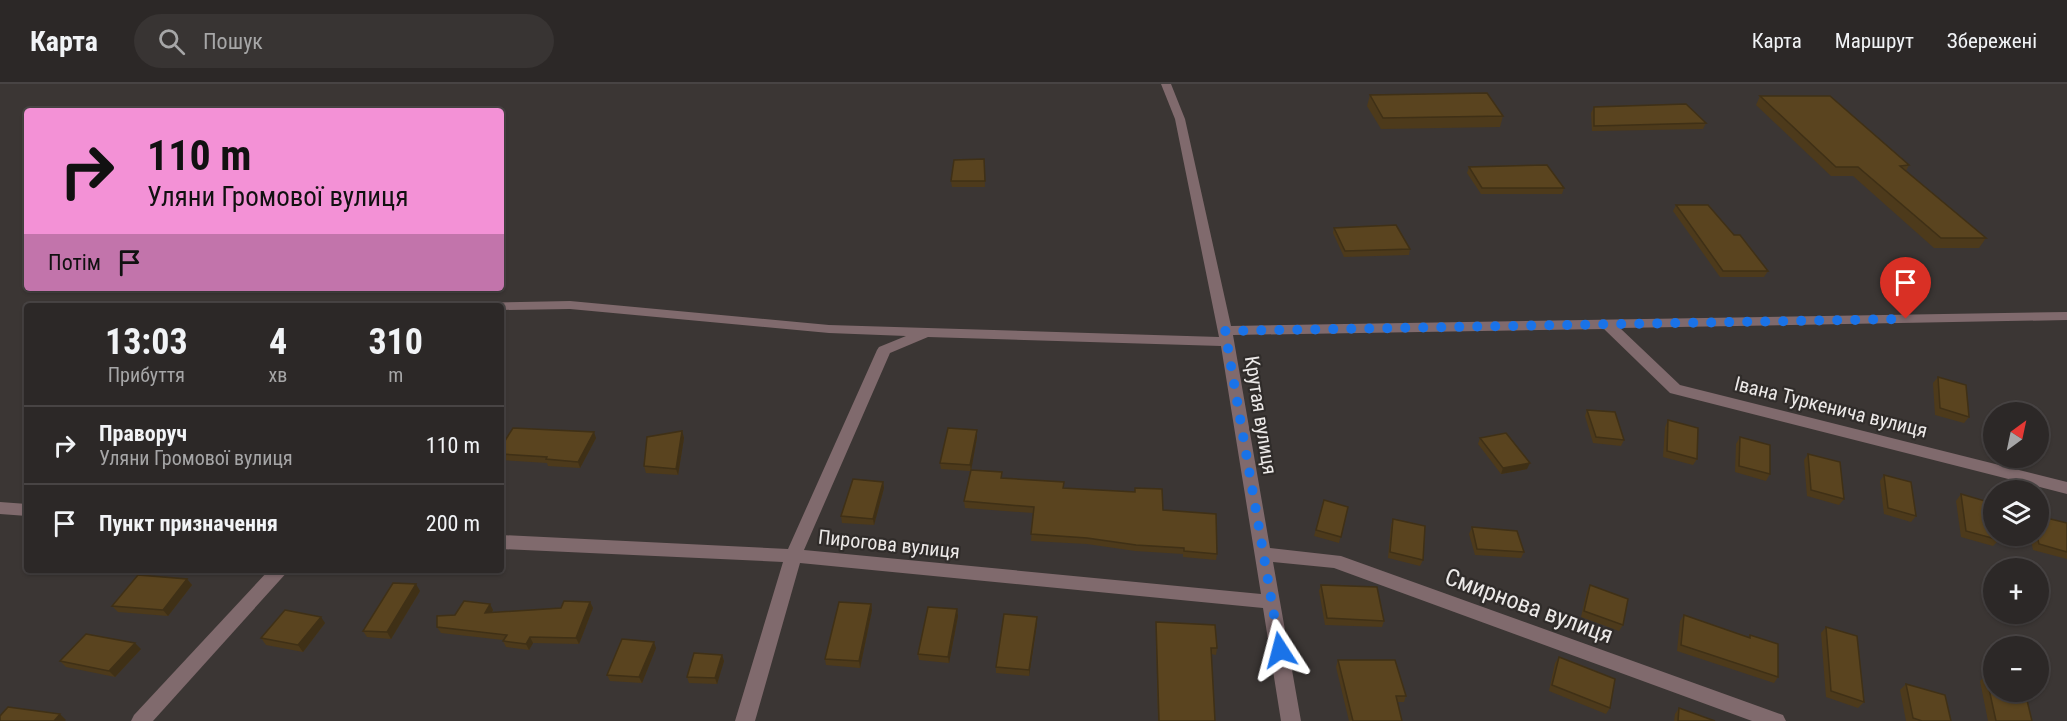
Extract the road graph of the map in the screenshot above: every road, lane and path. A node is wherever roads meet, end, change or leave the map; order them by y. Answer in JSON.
{"nodes":[{"id":1,"x":1166,"y":84,"type":"edge"},
{"id":2,"x":504,"y":306,"type":"edge"},
{"id":3,"x":2067,"y":316,"type":"edge"},
{"id":4,"x":1608,"y":325,"type":"junction"},
{"id":5,"x":928,"y":333,"type":"junction"},
{"id":6,"x":1226,"y":336,"type":"junction"},
{"id":7,"x":2067,"y":488,"type":"edge"},
{"id":8,"x":0,"y":508,"type":"edge"},
{"id":9,"x":24,"y":510,"type":"edge"},
{"id":10,"x":504,"y":542,"type":"edge"},
{"id":11,"x":1263,"y":554,"type":"junction"},
{"id":12,"x":793,"y":556,"type":"junction"},
{"id":13,"x":277,"y":573,"type":"edge"},
{"id":14,"x":1272,"y":602,"type":"junction"},
{"id":15,"x":141,"y":721,"type":"edge"},
{"id":16,"x":745,"y":721,"type":"edge"},
{"id":17,"x":1291,"y":721,"type":"edge"},
{"id":18,"x":1776,"y":721,"type":"edge"}],
"edges":[{"from":1,"to":6,"type":"street","name":"Крутая вулиця"},
{"from":2,"to":5,"type":"street"},
{"from":3,"to":4,"type":"street"},
{"from":4,"to":6,"type":"street"},
{"from":4,"to":7,"type":"street","name":"Івана Туркенича вулиця"},
{"from":5,"to":6,"type":"street"},
{"from":5,"to":12,"type":"street"},
{"from":6,"to":11,"type":"street","name":"Крутая вулиця"},
{"from":8,"to":9,"type":"street"},
{"from":10,"to":12,"type":"street","name":"Пирогова вулиця"},
{"from":11,"to":14,"type":"street","name":"Крутая вулиця"},
{"from":11,"to":18,"type":"street","name":"Смирнова вулиця"},
{"from":12,"to":14,"type":"street","name":"Пирогова вулиця"},
{"from":12,"to":16,"type":"street"},
{"from":13,"to":15,"type":"street"},
{"from":14,"to":17,"type":"street","name":"Крутая вулиця"}]}
